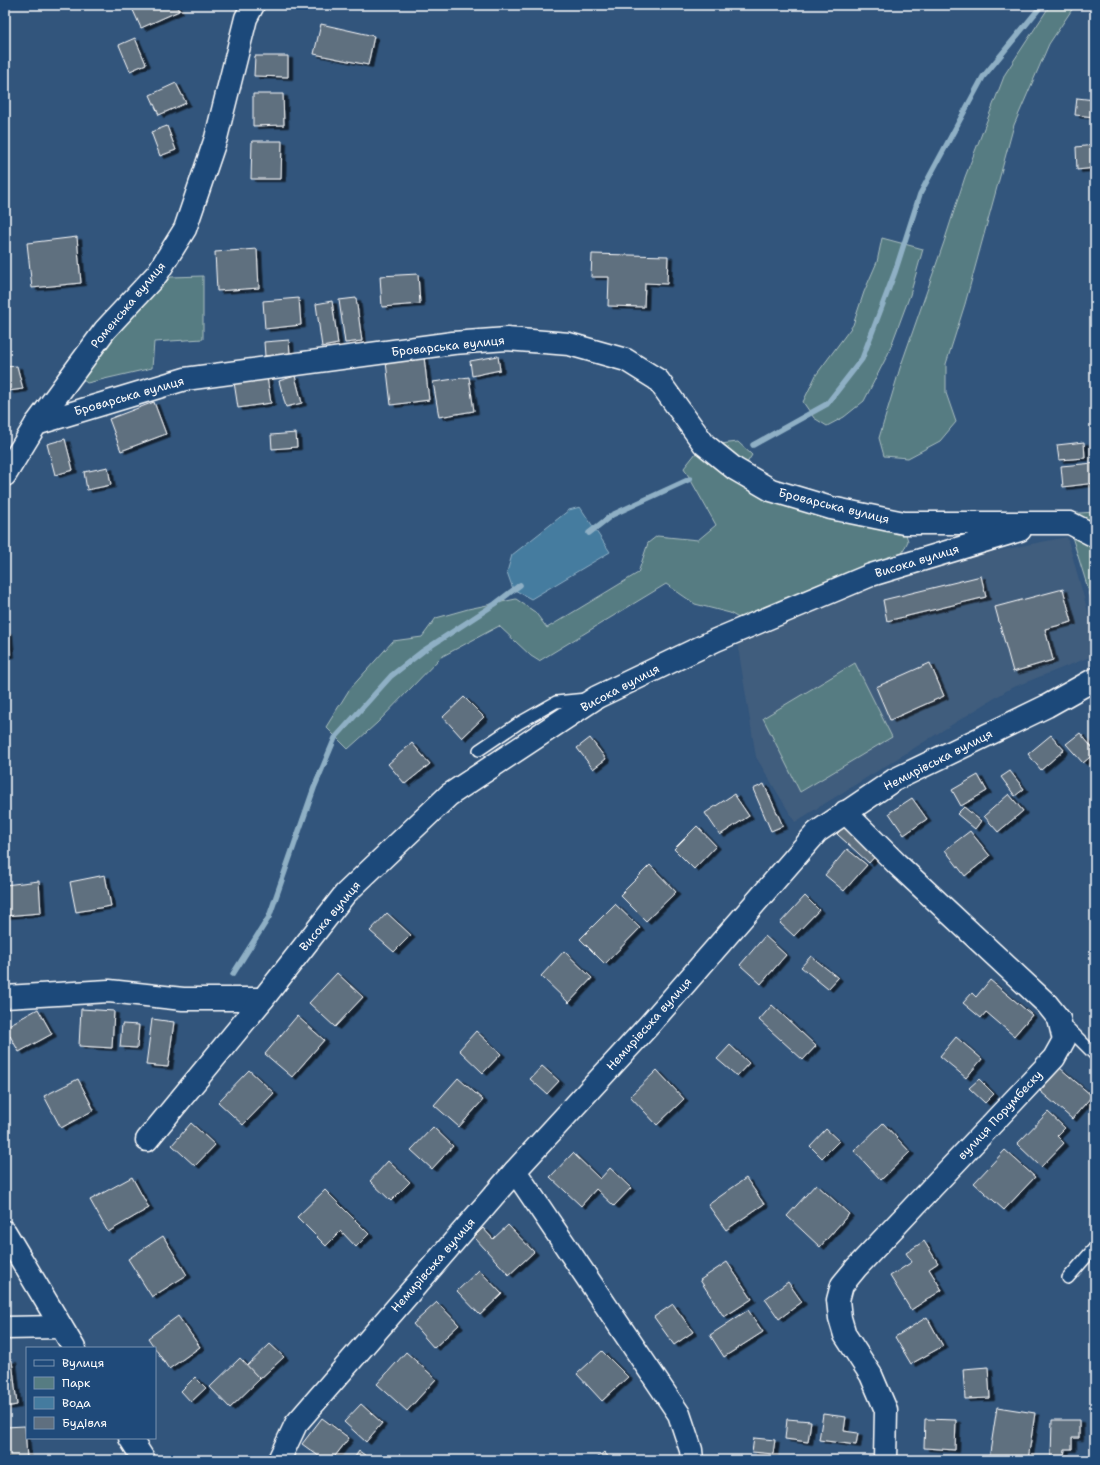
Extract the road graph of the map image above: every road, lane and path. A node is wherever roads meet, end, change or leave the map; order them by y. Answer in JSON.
{"nodes":[{"id":1,"x":247,"y":10,"type":"edge"},
{"id":2,"x":36,"y":424,"type":"junction"},
{"id":3,"x":5,"y":475,"type":"edge"},
{"id":4,"x":1042,"y":523,"type":"junction"},
{"id":5,"x":1095,"y":536,"type":"edge"},
{"id":6,"x":1095,"y":679,"type":"edge"},
{"id":7,"x":597,"y":697,"type":"junction"},
{"id":8,"x":479,"y":750,"type":"dead end"},
{"id":9,"x":845,"y":812,"type":"junction"},
{"id":10,"x":5,"y":997,"type":"edge"},
{"id":11,"x":263,"y":999,"type":"junction"},
{"id":12,"x":1059,"y":1019,"type":"junction"},
{"id":13,"x":1095,"y":1055,"type":"edge"},
{"id":14,"x":147,"y":1140,"type":"dead end"},
{"id":15,"x":515,"y":1171,"type":"junction"},
{"id":16,"x":5,"y":1232,"type":"edge"},
{"id":17,"x":1095,"y":1248,"type":"edge"},
{"id":18,"x":1068,"y":1278,"type":"dead end"},
{"id":19,"x":61,"y":1327,"type":"junction"},
{"id":20,"x":5,"y":1328,"type":"edge"},
{"id":21,"x":73,"y":1347,"type":"edge"},
{"id":22,"x":131,"y":1439,"type":"edge"},
{"id":23,"x":144,"y":1460,"type":"edge"},
{"id":24,"x":279,"y":1460,"type":"edge"},
{"id":25,"x":692,"y":1460,"type":"edge"},
{"id":26,"x":885,"y":1460,"type":"edge"}],
"edges":[{"from":1,"to":2,"type":"street","name":"Роменська вулиця"},
{"from":2,"to":3,"type":"street","name":"Роменська вулиця"},
{"from":2,"to":4,"type":"street","name":"Броварська вулиця"},
{"from":4,"to":5,"type":"street","name":"Броварська вулиця"},
{"from":4,"to":7,"type":"street","name":"Висока вулиця"},
{"from":6,"to":9,"type":"street","name":"Немирівська вулиця"},
{"from":7,"to":8,"type":"lane"},
{"from":7,"to":11,"type":"street","name":"Висока вулиця"},
{"from":9,"to":12,"type":"street","name":"вулиця Порумбеску"},
{"from":9,"to":15,"type":"street","name":"Немирівська вулиця"},
{"from":10,"to":11,"type":"street"},
{"from":11,"to":14,"type":"street","name":"Висока вулиця"},
{"from":12,"to":13,"type":"lane"},
{"from":12,"to":26,"type":"street","name":"вулиця Порумбеску"},
{"from":15,"to":24,"type":"street","name":"Немирівська вулиця"},
{"from":15,"to":25,"type":"street"},
{"from":16,"to":19,"type":"street"},
{"from":17,"to":18,"type":"lane"},
{"from":19,"to":20,"type":"street"},
{"from":19,"to":21,"type":"street"},
{"from":22,"to":23,"type":"street"}]}
